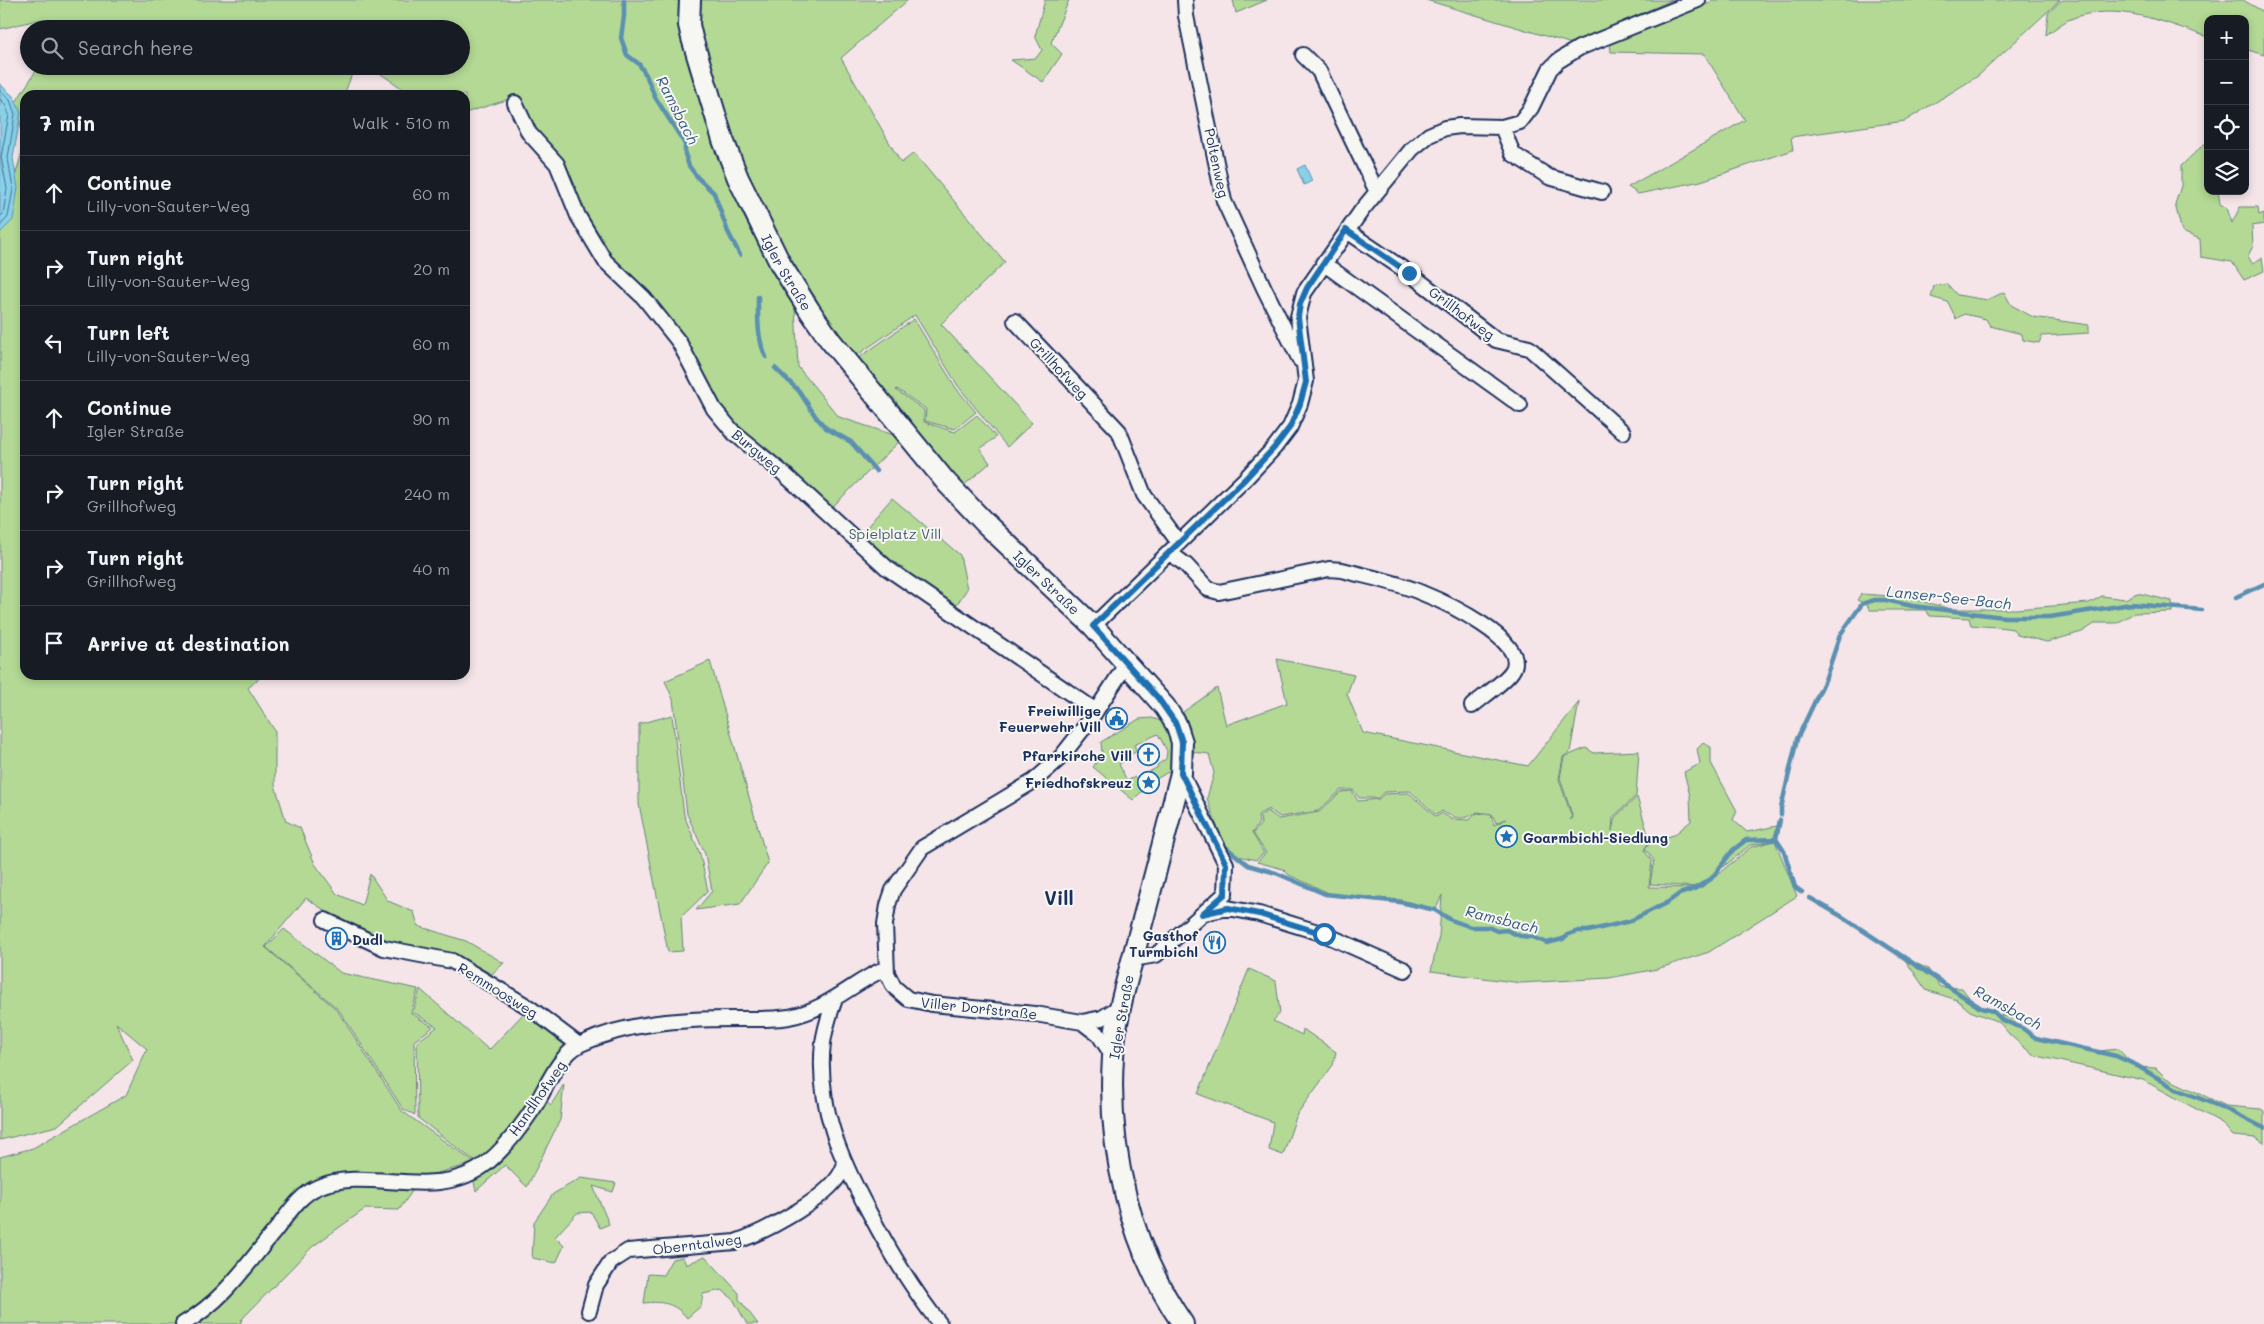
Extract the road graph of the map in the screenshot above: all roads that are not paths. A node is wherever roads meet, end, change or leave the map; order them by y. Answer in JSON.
{"nodes":[{"id":1,"x":690,"y":0,"type":"edge"},
{"id":2,"x":1185,"y":0,"type":"edge"},
{"id":3,"x":1698,"y":0,"type":"edge"},
{"id":4,"x":1303,"y":55,"type":"dead end"},
{"id":5,"x":515,"y":103,"type":"dead end"},
{"id":6,"x":1502,"y":128,"type":"junction"},
{"id":7,"x":1377,"y":192,"type":"junction"},
{"id":8,"x":1602,"y":192,"type":"dead end"},
{"id":9,"x":1346,"y":230,"type":"junction"},
{"id":10,"x":1323,"y":263,"type":"junction"},
{"id":11,"x":1014,"y":321,"type":"dead end"},
{"id":12,"x":1305,"y":370,"type":"junction"},
{"id":13,"x":1520,"y":405,"type":"dead end"},
{"id":14,"x":1623,"y":432,"type":"dead end"},
{"id":15,"x":1174,"y":548,"type":"junction"},
{"id":16,"x":1093,"y":626,"type":"junction"},
{"id":17,"x":1127,"y":663,"type":"junction"},
{"id":18,"x":1472,"y":706,"type":"dead end"},
{"id":19,"x":1096,"y":711,"type":"junction"},
{"id":20,"x":1181,"y":773,"type":"junction"},
{"id":21,"x":1202,"y":914,"type":"junction"},
{"id":22,"x":325,"y":920,"type":"dead end"},
{"id":23,"x":1133,"y":958,"type":"junction"},
{"id":24,"x":886,"y":968,"type":"junction"},
{"id":25,"x":1405,"y":970,"type":"dead end"},
{"id":26,"x":836,"y":999,"type":"junction"},
{"id":27,"x":1121,"y":1006,"type":"junction"},
{"id":28,"x":1082,"y":1022,"type":"junction"},
{"id":29,"x":579,"y":1045,"type":"junction"},
{"id":30,"x":1113,"y":1056,"type":"junction"},
{"id":31,"x":844,"y":1166,"type":"junction"},
{"id":32,"x":589,"y":1311,"type":"dead end"},
{"id":33,"x":182,"y":1324,"type":"edge"},
{"id":34,"x":940,"y":1324,"type":"edge"},
{"id":35,"x":1183,"y":1324,"type":"edge"}],
"edges":[{"from":1,"to":16,"type":"main road","name":"Igler Straße"},
{"from":2,"to":12,"type":"street","name":"Poltenweg"},
{"from":3,"to":6,"type":"street"},
{"from":4,"to":7,"type":"street"},
{"from":5,"to":19,"type":"street","name":"Burgweg"},
{"from":6,"to":7,"type":"street"},
{"from":6,"to":8,"type":"street"},
{"from":7,"to":9,"type":"street"},
{"from":9,"to":10,"type":"street"},
{"from":9,"to":14,"type":"street","name":"Grillhofweg"},
{"from":10,"to":12,"type":"street"},
{"from":10,"to":13,"type":"street"},
{"from":11,"to":15,"type":"street","name":"Grillhofweg"},
{"from":12,"to":15,"type":"street"},
{"from":15,"to":16,"type":"street"},
{"from":15,"to":18,"type":"street","name":"Grillhofweg"},
{"from":16,"to":17,"type":"main road","name":"Igler Straße"},
{"from":17,"to":19,"type":"street","name":"Viller Dorfstraße"},
{"from":17,"to":20,"type":"main road","name":"Igler Straße"},
{"from":19,"to":24,"type":"street","name":"Viller Dorfstraße"},
{"from":20,"to":21,"type":"street"},
{"from":20,"to":23,"type":"main road","name":"Igler Straße"},
{"from":21,"to":23,"type":"street"},
{"from":21,"to":25,"type":"street"},
{"from":22,"to":29,"type":"street","name":"Remmoosweg"},
{"from":23,"to":27,"type":"main road","name":"Igler Straße"},
{"from":24,"to":26,"type":"street","name":"Handlhofweg"},
{"from":24,"to":28,"type":"street","name":"Viller Dorfstraße"},
{"from":26,"to":29,"type":"street","name":"Handlhofweg"},
{"from":26,"to":31,"type":"street"},
{"from":27,"to":28,"type":"street","name":"Viller Dorfstraße"},
{"from":27,"to":30,"type":"main road","name":"Igler Straße"},
{"from":28,"to":30,"type":"street"},
{"from":29,"to":33,"type":"street","name":"Handlhofweg"},
{"from":30,"to":35,"type":"main road","name":"Igler Straße"},
{"from":31,"to":32,"type":"street","name":"Oberntalweg"},
{"from":31,"to":34,"type":"street"}]}
